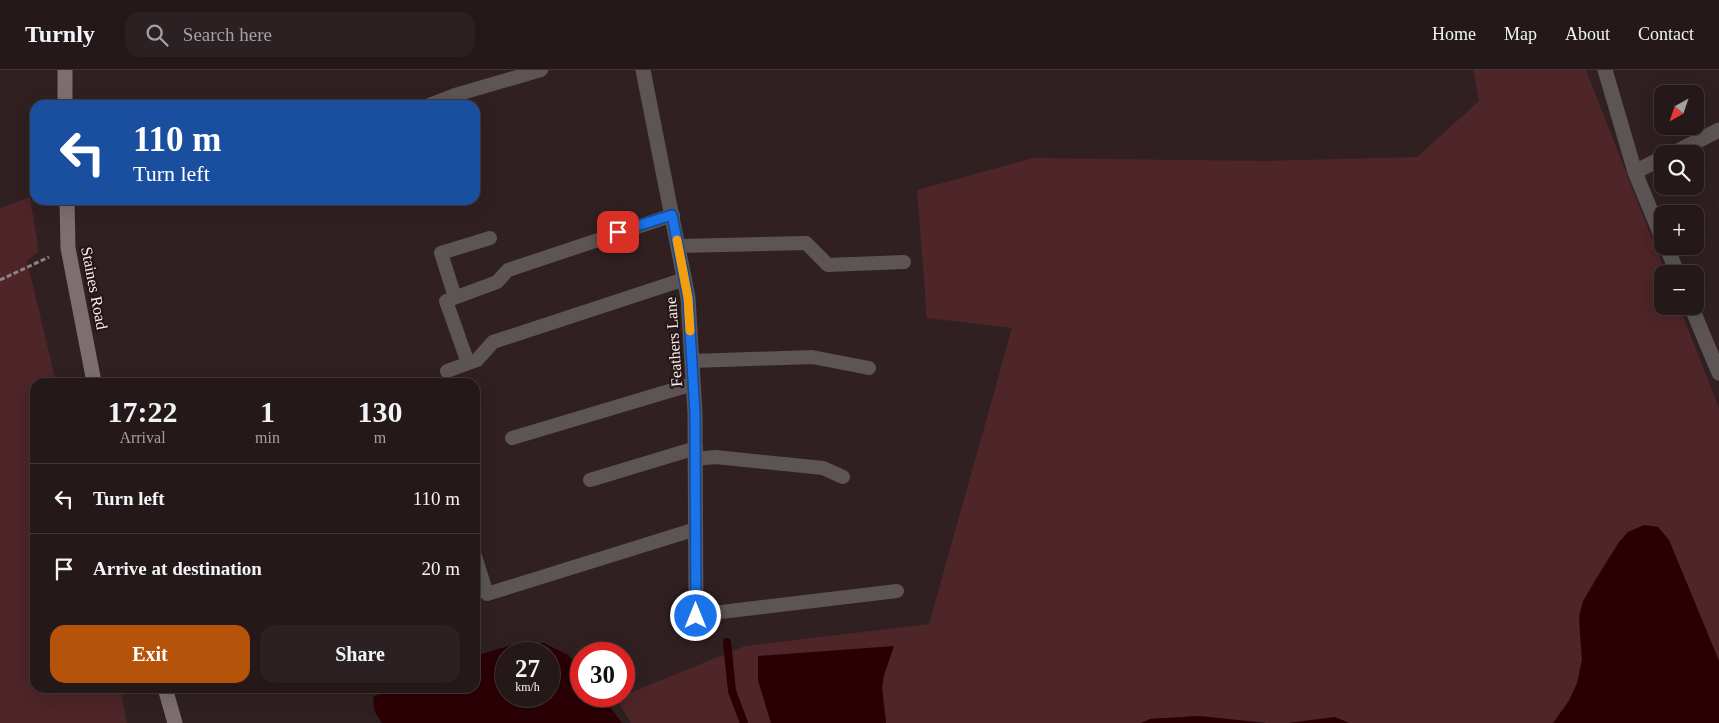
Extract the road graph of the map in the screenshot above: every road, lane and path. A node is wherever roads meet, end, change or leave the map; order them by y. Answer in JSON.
{"nodes":[{"id":1,"x":65,"y":70,"type":"edge"},
{"id":2,"x":541,"y":70,"type":"edge"},
{"id":3,"x":643,"y":70,"type":"edge"},
{"id":4,"x":1605,"y":70,"type":"edge"},
{"id":5,"x":65,"y":100,"type":"edge"},
{"id":6,"x":442,"y":100,"type":"edge"},
{"id":7,"x":1719,"y":130,"type":"edge"},
{"id":8,"x":1690,"y":145,"type":"edge"},
{"id":9,"x":1654,"y":162,"type":"edge"},
{"id":10,"x":1635,"y":172,"type":"junction"},
{"id":11,"x":67,"y":205,"type":"edge"},
{"id":12,"x":672,"y":215,"type":"junction"},
{"id":13,"x":1654,"y":218,"type":"edge"},
{"id":14,"x":490,"y":238,"type":"dead end"},
{"id":15,"x":679,"y":246,"type":"junction"},
{"id":16,"x":68,"y":248,"type":"junction"},
{"id":17,"x":904,"y":262,"type":"dead end"},
{"id":18,"x":684,"y":279,"type":"junction"},
{"id":19,"x":0,"y":280,"type":"edge"},
{"id":20,"x":455,"y":298,"type":"junction"},
{"id":21,"x":1695,"y":315,"type":"edge"},
{"id":22,"x":692,"y":360,"type":"junction"},
{"id":23,"x":468,"y":364,"type":"junction"},
{"id":24,"x":869,"y":368,"type":"dead end"},
{"id":25,"x":447,"y":371,"type":"dead end"},
{"id":26,"x":1719,"y":373,"type":"edge"},
{"id":27,"x":93,"y":378,"type":"edge"},
{"id":28,"x":694,"y":384,"type":"junction"},
{"id":29,"x":512,"y":438,"type":"dead end"},
{"id":30,"x":696,"y":454,"type":"junction"},
{"id":31,"x":843,"y":477,"type":"dead end"},
{"id":32,"x":590,"y":480,"type":"dead end"},
{"id":33,"x":696,"y":529,"type":"junction"},
{"id":34,"x":480,"y":572,"type":"edge"},
{"id":35,"x":897,"y":592,"type":"dead end"},
{"id":36,"x":696,"y":616,"type":"joint"},
{"id":37,"x":166,"y":693,"type":"edge"},
{"id":38,"x":175,"y":723,"type":"edge"}],
"edges":[{"from":1,"to":5,"type":"main road"},
{"from":2,"to":6,"type":"lane"},
{"from":3,"to":12,"type":"street","name":"Feathers Lane"},
{"from":4,"to":10,"type":"street"},
{"from":7,"to":8,"type":"street"},
{"from":9,"to":10,"type":"street"},
{"from":10,"to":13,"type":"street"},
{"from":11,"to":16,"type":"main road","name":"Staines Road"},
{"from":12,"to":15,"type":"street","name":"Feathers Lane"},
{"from":12,"to":20,"type":"lane"},
{"from":14,"to":20,"type":"lane"},
{"from":15,"to":17,"type":"lane"},
{"from":15,"to":18,"type":"street","name":"Feathers Lane"},
{"from":16,"to":19,"type":"path"},
{"from":16,"to":27,"type":"main road","name":"Staines Road"},
{"from":18,"to":22,"type":"street","name":"Feathers Lane"},
{"from":18,"to":23,"type":"lane"},
{"from":20,"to":23,"type":"lane"},
{"from":21,"to":26,"type":"street"},
{"from":22,"to":24,"type":"lane"},
{"from":22,"to":28,"type":"street","name":"Feathers Lane"},
{"from":23,"to":25,"type":"lane"},
{"from":28,"to":29,"type":"lane"},
{"from":28,"to":30,"type":"street","name":"Feathers Lane"},
{"from":30,"to":31,"type":"lane"},
{"from":30,"to":32,"type":"lane"},
{"from":30,"to":33,"type":"street","name":"Feathers Lane"},
{"from":33,"to":34,"type":"lane"},
{"from":33,"to":36,"type":"street","name":"Feathers Lane"},
{"from":35,"to":36,"type":"lane"},
{"from":37,"to":38,"type":"main road"}]}
